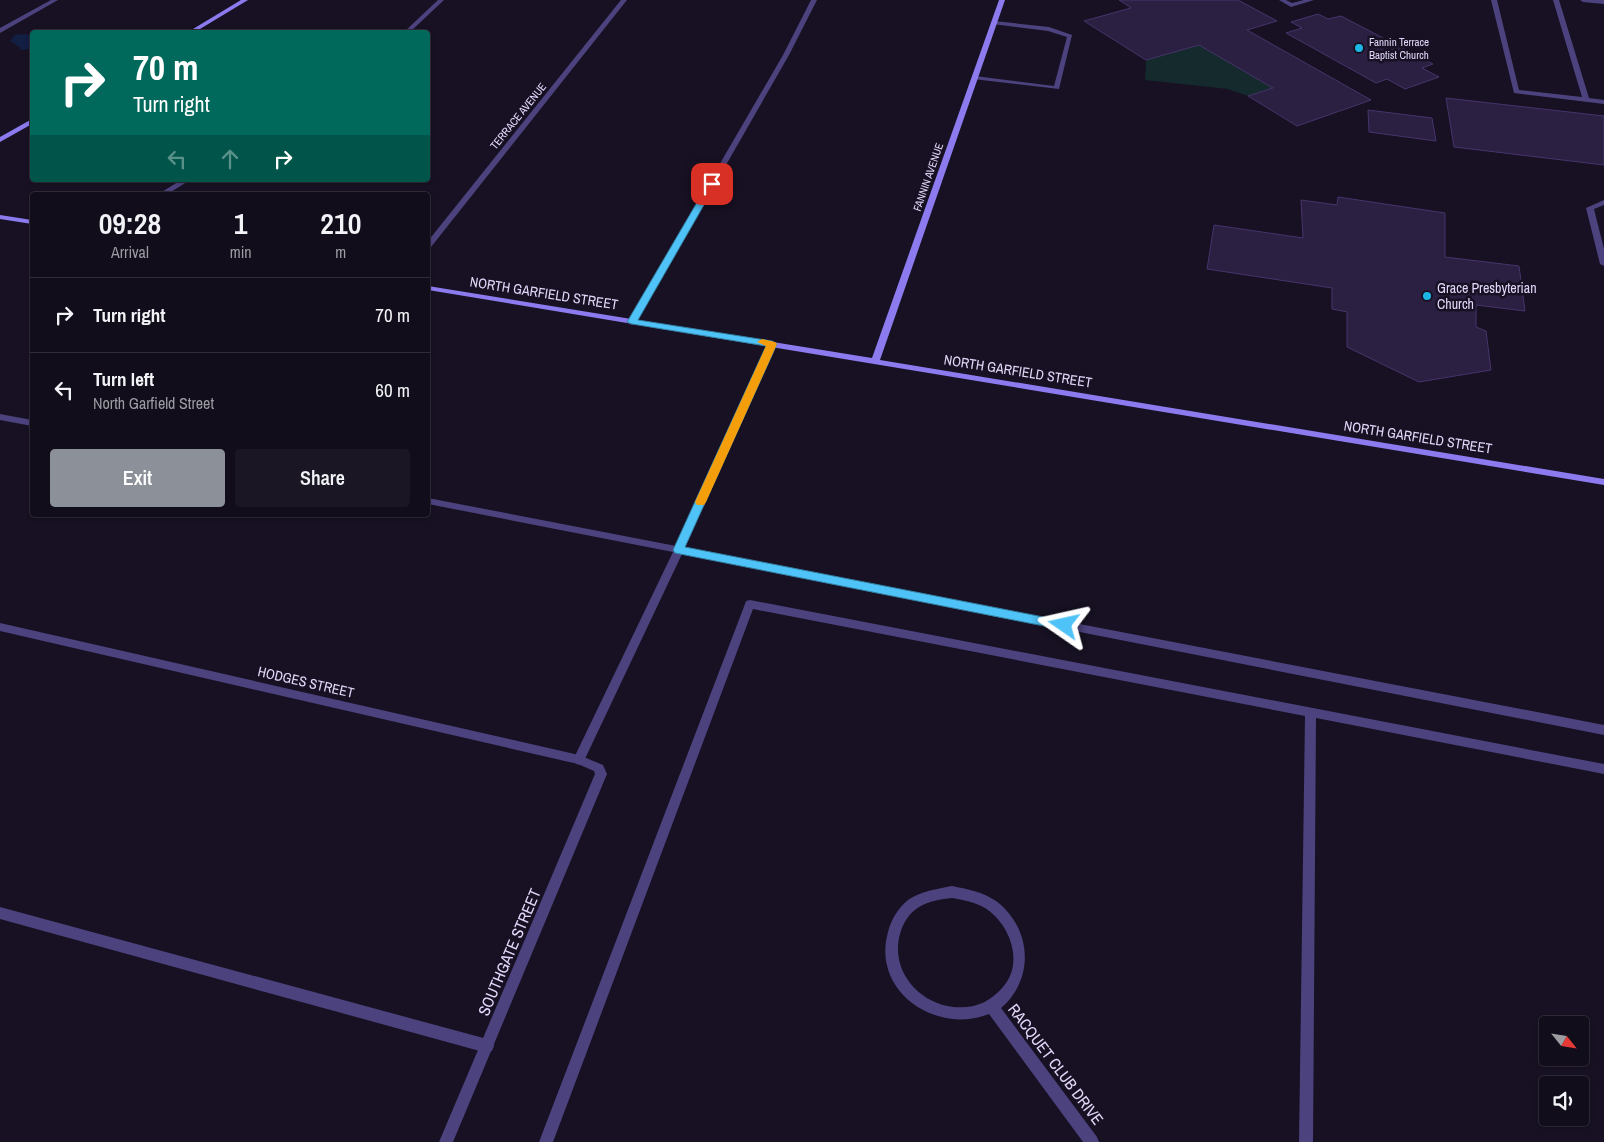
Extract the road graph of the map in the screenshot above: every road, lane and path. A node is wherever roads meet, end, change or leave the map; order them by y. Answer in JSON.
{"nodes":[{"id":1,"x":55,"y":0,"type":"edge"},
{"id":2,"x":246,"y":0,"type":"edge"},
{"id":3,"x":441,"y":0,"type":"edge"},
{"id":4,"x":624,"y":0,"type":"edge"},
{"id":5,"x":814,"y":0,"type":"edge"},
{"id":6,"x":1002,"y":0,"type":"edge"},
{"id":7,"x":1282,"y":0,"type":"edge"},
{"id":8,"x":1311,"y":0,"type":"edge"},
{"id":9,"x":1494,"y":0,"type":"edge"},
{"id":10,"x":1556,"y":0,"type":"edge"},
{"id":11,"x":1583,"y":0,"type":"edge"},
{"id":12,"x":1604,"y":2,"type":"edge"},
{"id":13,"x":994,"y":23,"type":"junction"},
{"id":14,"x":194,"y":30,"type":"edge"},
{"id":15,"x":408,"y":30,"type":"edge"},
{"id":16,"x":0,"y":31,"type":"edge"},
{"id":17,"x":975,"y":78,"type":"junction"},
{"id":18,"x":1586,"y":100,"type":"junction"},
{"id":19,"x":1604,"y":102,"type":"edge"},
{"id":20,"x":30,"y":123,"type":"edge"},
{"id":21,"x":0,"y":140,"type":"edge"},
{"id":22,"x":183,"y":182,"type":"edge"},
{"id":23,"x":166,"y":192,"type":"edge"},
{"id":24,"x":1604,"y":202,"type":"edge"},
{"id":25,"x":0,"y":217,"type":"edge"},
{"id":26,"x":30,"y":222,"type":"edge"},
{"id":27,"x":430,"y":242,"type":"edge"},
{"id":28,"x":1604,"y":264,"type":"edge"},
{"id":29,"x":430,"y":288,"type":"edge"},
{"id":30,"x":632,"y":322,"type":"junction"},
{"id":31,"x":772,"y":344,"type":"junction"},
{"id":32,"x":875,"y":361,"type":"junction"},
{"id":33,"x":0,"y":417,"type":"edge"},
{"id":34,"x":30,"y":423,"type":"edge"},
{"id":35,"x":1604,"y":482,"type":"edge"},
{"id":36,"x":430,"y":501,"type":"edge"},
{"id":37,"x":679,"y":550,"type":"junction"},
{"id":38,"x":0,"y":627,"type":"edge"},
{"id":39,"x":1311,"y":713,"type":"junction"},
{"id":40,"x":1604,"y":730,"type":"edge"},
{"id":41,"x":580,"y":760,"type":"junction"},
{"id":42,"x":1604,"y":769,"type":"edge"},
{"id":43,"x":601,"y":774,"type":"joint"},
{"id":44,"x":0,"y":914,"type":"edge"},
{"id":45,"x":992,"y":1007,"type":"junction"},
{"id":46,"x":487,"y":1046,"type":"junction"},
{"id":47,"x":446,"y":1142,"type":"edge"},
{"id":48,"x":546,"y":1142,"type":"edge"},
{"id":49,"x":1092,"y":1142,"type":"edge"},
{"id":50,"x":1306,"y":1142,"type":"edge"}],
"edges":[{"from":1,"to":16,"type":"street"},
{"from":2,"to":14,"type":"main road"},
{"from":3,"to":15,"type":"street"},
{"from":4,"to":27,"type":"street","name":"TERRACE AVENUE"},
{"from":5,"to":30,"type":"street"},
{"from":6,"to":13,"type":"main road","name":"FANNIN AVENUE"},
{"from":7,"to":8,"type":"street"},
{"from":9,"to":18,"type":"street"},
{"from":10,"to":18,"type":"street"},
{"from":11,"to":12,"type":"street"},
{"from":13,"to":17,"type":"main road","name":"FANNIN AVENUE"},
{"from":13,"to":17,"type":"street"},
{"from":17,"to":32,"type":"main road","name":"FANNIN AVENUE"},
{"from":18,"to":19,"type":"street"},
{"from":20,"to":21,"type":"main road"},
{"from":22,"to":23,"type":"street"},
{"from":24,"to":28,"type":"street"},
{"from":25,"to":26,"type":"main road"},
{"from":29,"to":30,"type":"main road","name":"NORTH GARFIELD STREET"},
{"from":30,"to":31,"type":"main road","name":"NORTH GARFIELD STREET"},
{"from":31,"to":32,"type":"main road","name":"NORTH GARFIELD STREET"},
{"from":31,"to":37,"type":"street"},
{"from":32,"to":35,"type":"main road","name":"NORTH GARFIELD STREET"},
{"from":33,"to":34,"type":"street"},
{"from":36,"to":37,"type":"street"},
{"from":37,"to":40,"type":"street"},
{"from":37,"to":41,"type":"street"},
{"from":38,"to":41,"type":"street","name":"HODGES STREET"},
{"from":39,"to":42,"type":"street"},
{"from":39,"to":48,"type":"street"},
{"from":39,"to":50,"type":"street"},
{"from":41,"to":43,"type":"street","name":"HODGES STREET"},
{"from":43,"to":46,"type":"street","name":"SOUTHGATE STREET"},
{"from":44,"to":46,"type":"street"},
{"from":45,"to":45,"type":"street","name":"RACQUET CLUB DRIVE"},
{"from":45,"to":49,"type":"street","name":"RACQUET CLUB DRIVE"},
{"from":46,"to":47,"type":"street","name":"SOUTHGATE STREET"}]}
